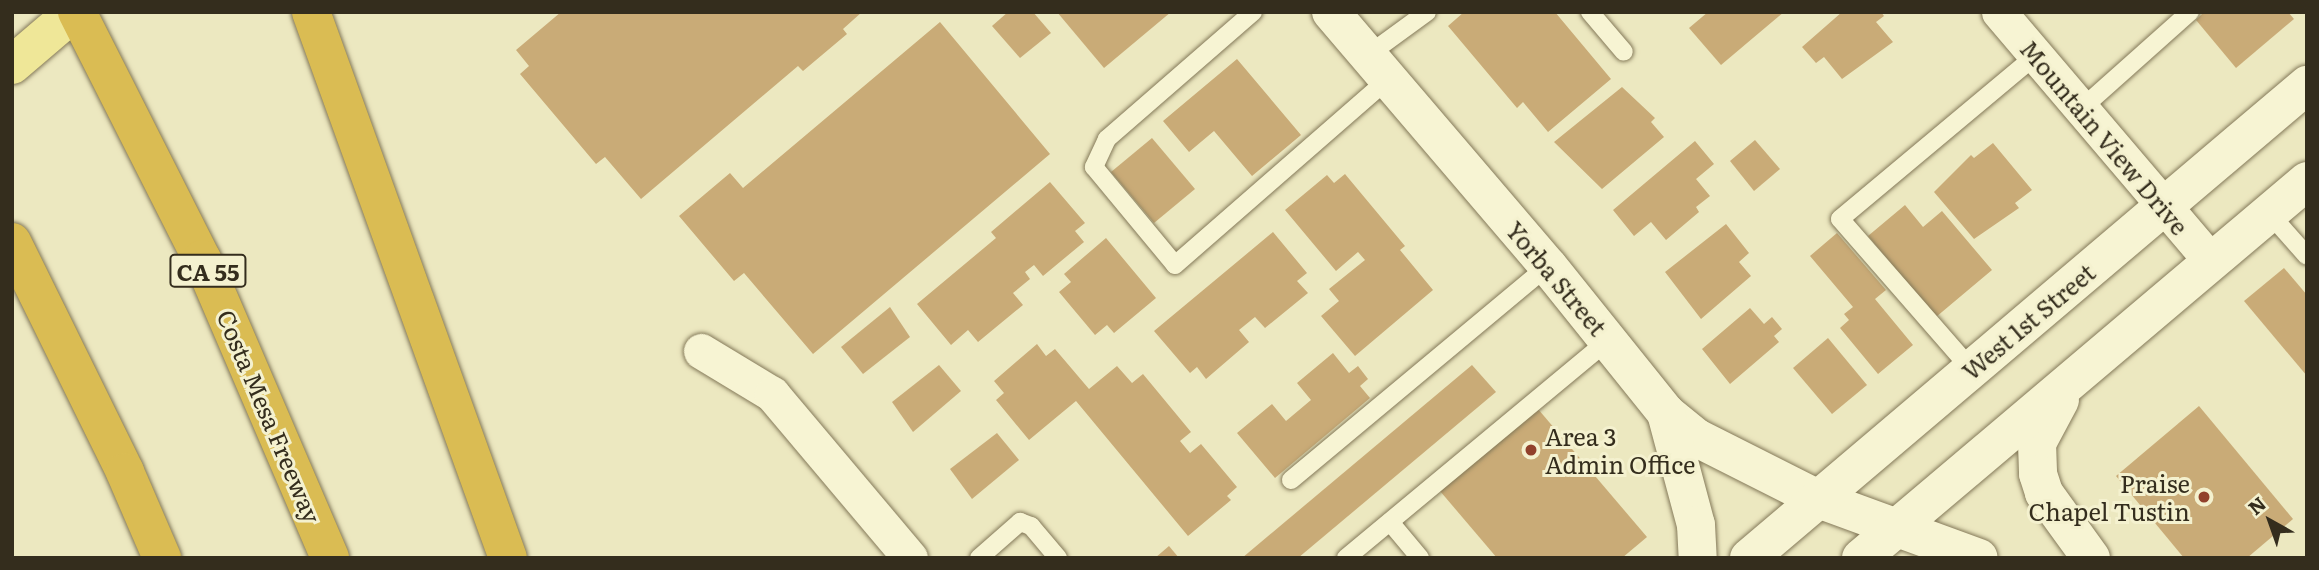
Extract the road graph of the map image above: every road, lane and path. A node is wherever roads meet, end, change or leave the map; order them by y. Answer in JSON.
{"nodes":[{"id":1,"x":76,"y":12,"type":"edge"},
{"id":2,"x":311,"y":12,"type":"edge"},
{"id":3,"x":1253,"y":12,"type":"edge"},
{"id":4,"x":1331,"y":12,"type":"edge"},
{"id":5,"x":1427,"y":12,"type":"edge"},
{"id":6,"x":1590,"y":12,"type":"edge"},
{"id":7,"x":1999,"y":12,"type":"edge"},
{"id":8,"x":2190,"y":12,"type":"edge"},
{"id":9,"x":1624,"y":52,"type":"dead end"},
{"id":10,"x":2036,"y":55,"type":"junction"},
{"id":11,"x":12,"y":65,"type":"edge"},
{"id":12,"x":1378,"y":67,"type":"junction"},
{"id":13,"x":2307,"y":85,"type":"edge"},
{"id":14,"x":2081,"y":109,"type":"junction"},
{"id":15,"x":2307,"y":181,"type":"edge"},
{"id":16,"x":2164,"y":206,"type":"junction"},
{"id":17,"x":2269,"y":213,"type":"junction"},
{"id":18,"x":12,"y":242,"type":"edge"},
{"id":19,"x":2307,"y":256,"type":"edge"},
{"id":20,"x":2211,"y":261,"type":"junction"},
{"id":21,"x":1548,"y":266,"type":"junction"},
{"id":22,"x":1609,"y":340,"type":"junction"},
{"id":23,"x":701,"y":351,"type":"dead end"},
{"id":24,"x":1971,"y":369,"type":"junction"},
{"id":25,"x":2074,"y":377,"type":"junction"},
{"id":26,"x":1666,"y":413,"type":"junction"},
{"id":27,"x":292,"y":463,"type":"junction"},
{"id":28,"x":1291,"y":480,"type":"dead end"},
{"id":29,"x":1818,"y":499,"type":"junction"},
{"id":30,"x":1390,"y":522,"type":"junction"},
{"id":31,"x":1898,"y":527,"type":"junction"},
{"id":32,"x":162,"y":558,"type":"edge"},
{"id":33,"x":330,"y":558,"type":"edge"},
{"id":34,"x":337,"y":558,"type":"edge"},
{"id":35,"x":508,"y":558,"type":"edge"},
{"id":36,"x":910,"y":558,"type":"edge"},
{"id":37,"x":979,"y":558,"type":"edge"},
{"id":38,"x":1058,"y":558,"type":"edge"},
{"id":39,"x":1346,"y":558,"type":"edge"},
{"id":40,"x":1420,"y":558,"type":"edge"},
{"id":41,"x":1698,"y":558,"type":"edge"},
{"id":42,"x":1749,"y":558,"type":"edge"},
{"id":43,"x":1861,"y":558,"type":"edge"},
{"id":44,"x":1979,"y":558,"type":"edge"},
{"id":45,"x":2091,"y":558,"type":"edge"}],
"edges":[{"from":1,"to":11,"type":"main road"},
{"from":1,"to":27,"type":"highway","name":"Costa Mesa Freeway","number":"CA 55"},
{"from":2,"to":35,"type":"highway"},
{"from":3,"to":12,"type":"lane"},
{"from":4,"to":12,"type":"main road","name":"Yorba Street"},
{"from":5,"to":12,"type":"lane"},
{"from":6,"to":9,"type":"lane"},
{"from":7,"to":10,"type":"street","name":"Mountain View Drive"},
{"from":8,"to":14,"type":"lane"},
{"from":10,"to":14,"type":"street","name":"Mountain View Drive"},
{"from":10,"to":24,"type":"lane"},
{"from":12,"to":21,"type":"main road","name":"Yorba Street"},
{"from":13,"to":16,"type":"main road","name":"West 1st Street"},
{"from":14,"to":16,"type":"street","name":"Mountain View Drive"},
{"from":15,"to":17,"type":"main road"},
{"from":16,"to":20,"type":"street","name":"Mountain View Drive"},
{"from":16,"to":24,"type":"main road","name":"West 1st Street"},
{"from":17,"to":19,"type":"lane"},
{"from":17,"to":20,"type":"main road"},
{"from":18,"to":32,"type":"highway"},
{"from":20,"to":25,"type":"main road"},
{"from":21,"to":22,"type":"main road","name":"Yorba Street"},
{"from":21,"to":28,"type":"lane"},
{"from":22,"to":26,"type":"main road","name":"Yorba Street"},
{"from":22,"to":30,"type":"lane"},
{"from":23,"to":36,"type":"street"},
{"from":24,"to":29,"type":"main road","name":"West 1st Street"},
{"from":25,"to":31,"type":"main road"},
{"from":25,"to":45,"type":"main road"},
{"from":26,"to":29,"type":"main road","name":"Yorba Street"},
{"from":26,"to":41,"type":"main road"},
{"from":27,"to":33,"type":"highway","name":"Costa Mesa Freeway","number":"CA 55"},
{"from":27,"to":34,"type":"highway"},
{"from":29,"to":31,"type":"main road","name":"Yorba Street"},
{"from":29,"to":42,"type":"main road","name":"West 1st Street"},
{"from":30,"to":39,"type":"lane"},
{"from":30,"to":40,"type":"lane"},
{"from":31,"to":43,"type":"main road"},
{"from":31,"to":44,"type":"main road","name":"Yorba Street"},
{"from":37,"to":38,"type":"lane"}]}
